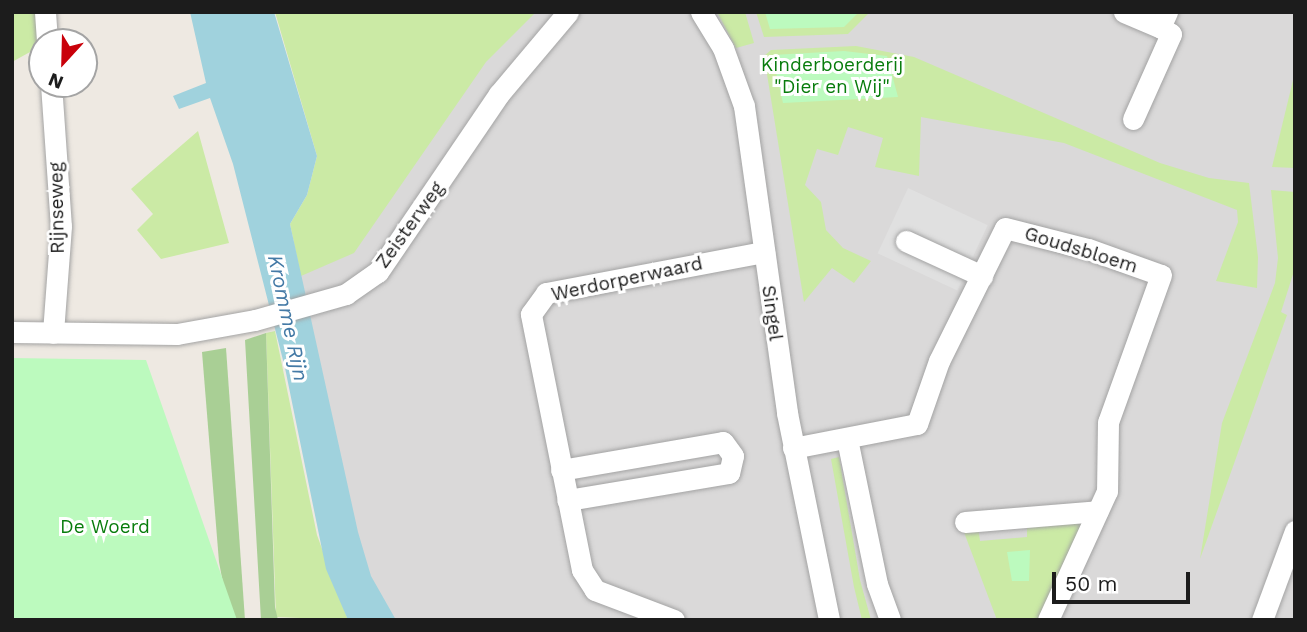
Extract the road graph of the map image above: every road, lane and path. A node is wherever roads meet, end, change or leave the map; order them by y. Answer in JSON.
{"nodes":[{"id":1,"x":569,"y":12,"type":"edge"},
{"id":2,"x":701,"y":12,"type":"edge"},
{"id":3,"x":1125,"y":12,"type":"edge"},
{"id":4,"x":1164,"y":20,"type":"edge"},
{"id":5,"x":52,"y":98,"type":"edge"},
{"id":6,"x":1133,"y":119,"type":"dead end"},
{"id":7,"x":906,"y":240,"type":"dead end"},
{"id":8,"x":764,"y":252,"type":"junction"},
{"id":9,"x":982,"y":276,"type":"junction"},
{"id":10,"x":12,"y":332,"type":"edge"},
{"id":11,"x":53,"y":333,"type":"junction"},
{"id":12,"x":848,"y":439,"type":"junction"},
{"id":13,"x":793,"y":448,"type":"junction"},
{"id":14,"x":561,"y":470,"type":"junction"},
{"id":15,"x":567,"y":500,"type":"junction"},
{"id":16,"x":1098,"y":511,"type":"junction"},
{"id":17,"x":965,"y":522,"type":"dead end"},
{"id":18,"x":1293,"y":541,"type":"edge"},
{"id":19,"x":674,"y":620,"type":"edge"},
{"id":20,"x":829,"y":620,"type":"edge"},
{"id":21,"x":890,"y":620,"type":"edge"},
{"id":22,"x":1048,"y":620,"type":"edge"},
{"id":23,"x":1262,"y":620,"type":"edge"}],
"edges":[{"from":1,"to":11,"type":"street","name":"Zeisterweg"},
{"from":2,"to":8,"type":"street","name":"Singel"},
{"from":3,"to":4,"type":"street"},
{"from":4,"to":6,"type":"street"},
{"from":5,"to":11,"type":"street","name":"Rijnseweg"},
{"from":7,"to":9,"type":"street"},
{"from":8,"to":13,"type":"street","name":"Singel"},
{"from":8,"to":14,"type":"street","name":"Werdorperwaard"},
{"from":9,"to":12,"type":"street","name":"Goudsbloem"},
{"from":9,"to":16,"type":"street","name":"Goudsbloem"},
{"from":10,"to":11,"type":"street","name":"Zeisterweg"},
{"from":12,"to":13,"type":"street","name":"Goudsbloem"},
{"from":12,"to":21,"type":"street"},
{"from":13,"to":20,"type":"street","name":"Singel"},
{"from":14,"to":15,"type":"street","name":"Werdorperwaard"},
{"from":14,"to":15,"type":"street"},
{"from":15,"to":19,"type":"street","name":"Werdorperwaard"},
{"from":16,"to":17,"type":"street"},
{"from":16,"to":22,"type":"street","name":"Goudsbloem"},
{"from":18,"to":23,"type":"street"}]}
